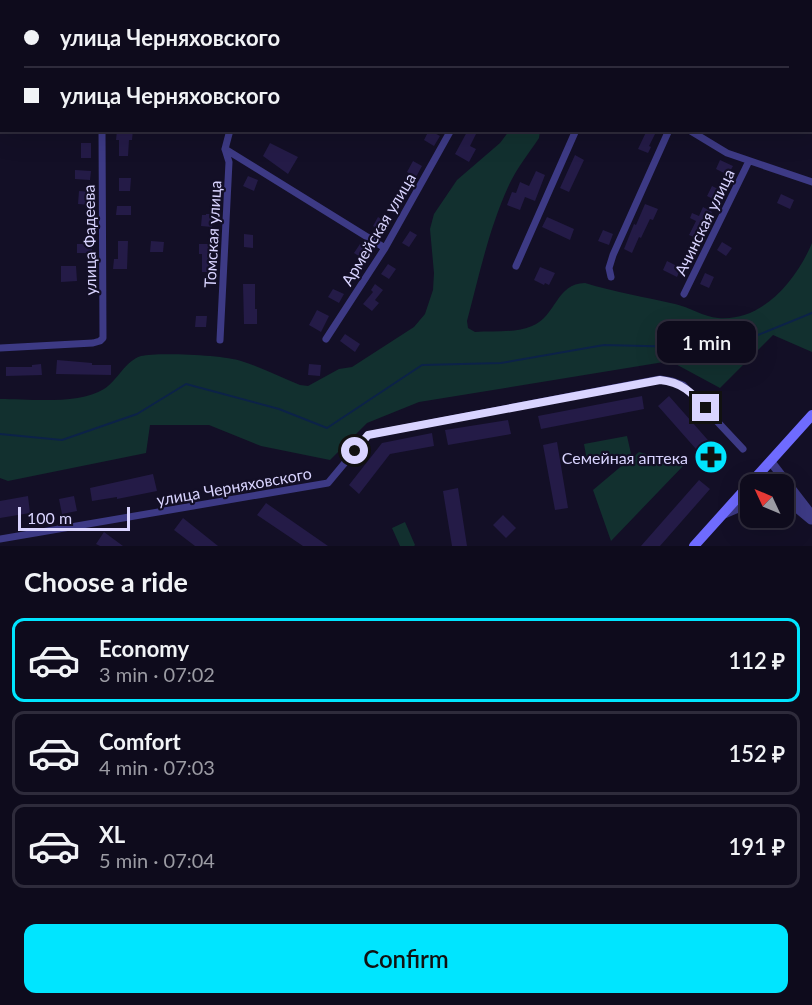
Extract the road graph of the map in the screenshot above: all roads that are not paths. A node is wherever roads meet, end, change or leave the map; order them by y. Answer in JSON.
{"nodes":[{"id":1,"x":102,"y":132,"type":"edge"},
{"id":2,"x":229,"y":132,"type":"edge"},
{"id":3,"x":450,"y":132,"type":"edge"},
{"id":4,"x":575,"y":132,"type":"edge"},
{"id":5,"x":668,"y":132,"type":"edge"},
{"id":6,"x":692,"y":132,"type":"edge"},
{"id":7,"x":225,"y":149,"type":"junction"},
{"id":8,"x":749,"y":161,"type":"junction"},
{"id":9,"x":812,"y":182,"type":"edge"},
{"id":10,"x":385,"y":248,"type":"junction"},
{"id":11,"x":516,"y":266,"type":"dead end"},
{"id":12,"x":611,"y":277,"type":"dead end"},
{"id":13,"x":684,"y":294,"type":"dead end"},
{"id":14,"x":326,"y":339,"type":"dead end"},
{"id":15,"x":220,"y":340,"type":"dead end"},
{"id":16,"x":0,"y":348,"type":"edge"},
{"id":17,"x":812,"y":415,"type":"edge"},
{"id":18,"x":743,"y":449,"type":"dead end"},
{"id":19,"x":771,"y":462,"type":"junction"},
{"id":20,"x":794,"y":506,"type":"edge"},
{"id":21,"x":740,"y":507,"type":"edge"},
{"id":22,"x":723,"y":514,"type":"junction"},
{"id":23,"x":812,"y":514,"type":"edge"},
{"id":24,"x":812,"y":521,"type":"edge"},
{"id":25,"x":0,"y":539,"type":"edge"},
{"id":26,"x":694,"y":546,"type":"edge"}],
"edges":[{"from":1,"to":16,"type":"street","name":"улица Фадеева"},
{"from":2,"to":7,"type":"street","name":"Томская улица"},
{"from":3,"to":10,"type":"street","name":"Армейская улица"},
{"from":4,"to":11,"type":"street"},
{"from":5,"to":12,"type":"street"},
{"from":6,"to":8,"type":"street"},
{"from":7,"to":10,"type":"street"},
{"from":7,"to":15,"type":"street","name":"Томская улица"},
{"from":8,"to":9,"type":"street"},
{"from":8,"to":13,"type":"street","name":"Ачинская улица"},
{"from":10,"to":14,"type":"street","name":"Армейская улица"},
{"from":17,"to":19,"type":"main road"},
{"from":18,"to":25,"type":"street","name":"улица Черняховского"},
{"from":19,"to":22,"type":"main road"},
{"from":19,"to":23,"type":"street"},
{"from":20,"to":24,"type":"street"},
{"from":21,"to":22,"type":"street"},
{"from":22,"to":26,"type":"main road"}]}
